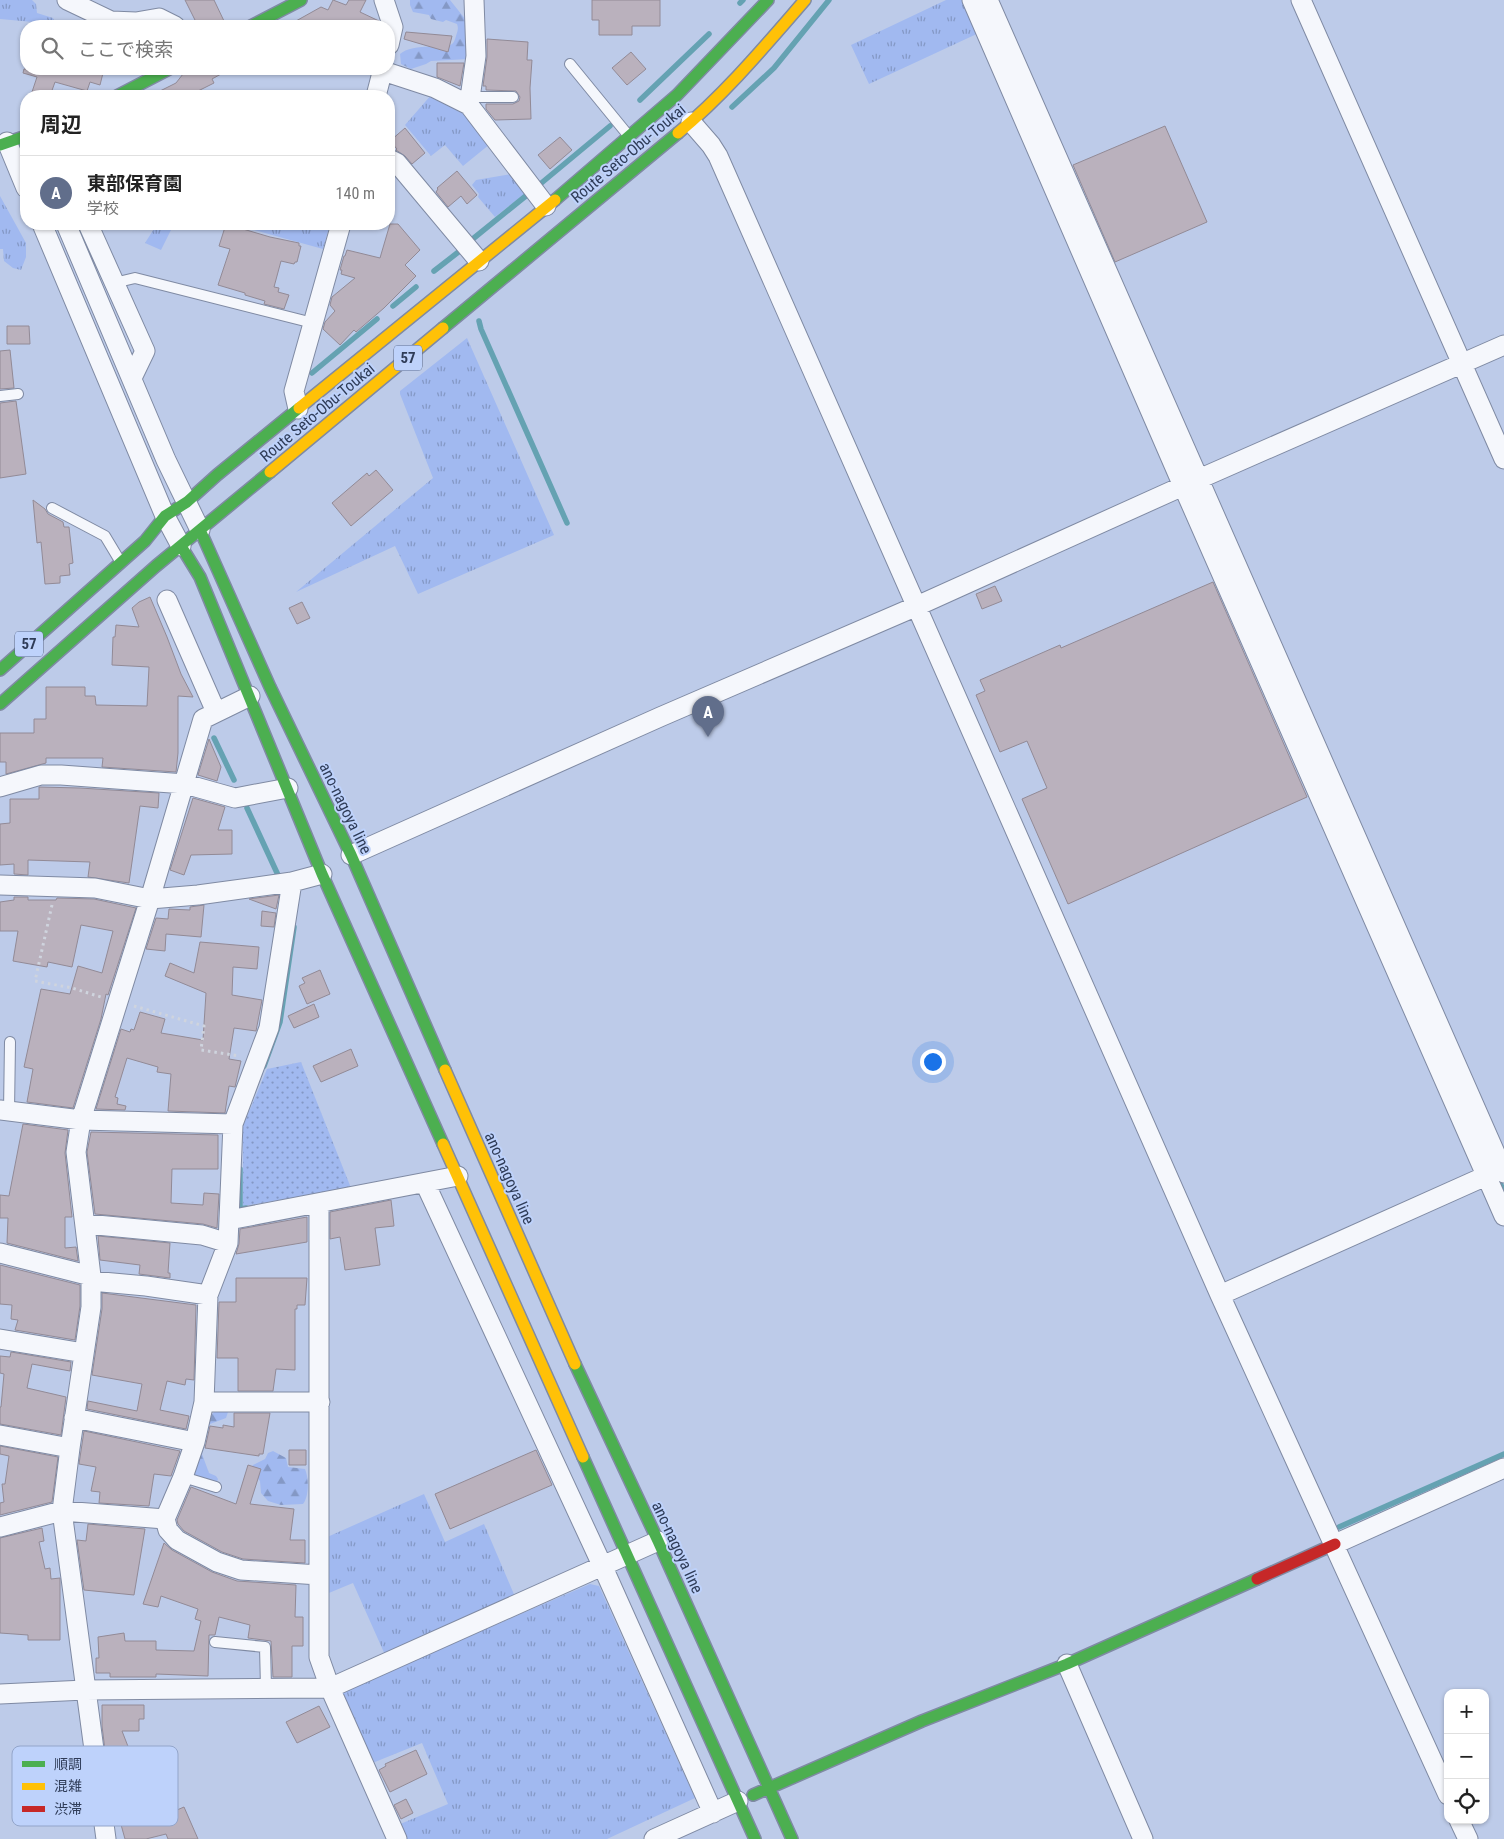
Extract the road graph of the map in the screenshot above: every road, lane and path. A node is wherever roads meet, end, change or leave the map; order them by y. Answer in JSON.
{"nodes":[{"id":1,"x":67,"y":0,"type":"edge"},
{"id":2,"x":302,"y":0,"type":"edge"},
{"id":3,"x":384,"y":0,"type":"edge"},
{"id":4,"x":474,"y":0,"type":"edge"},
{"id":5,"x":768,"y":0,"type":"edge"},
{"id":6,"x":804,"y":0,"type":"edge"},
{"id":7,"x":972,"y":0,"type":"edge"},
{"id":8,"x":988,"y":0,"type":"edge"},
{"id":9,"x":1301,"y":0,"type":"edge"},
{"id":10,"x":109,"y":20,"type":"edge"},
{"id":11,"x":148,"y":20,"type":"edge"},
{"id":12,"x":163,"y":20,"type":"edge"},
{"id":13,"x":263,"y":20,"type":"edge"},
{"id":14,"x":391,"y":20,"type":"edge"},
{"id":15,"x":570,"y":64,"type":"dead end"},
{"id":16,"x":395,"y":74,"type":"edge"},
{"id":17,"x":157,"y":75,"type":"edge"},
{"id":18,"x":382,"y":75,"type":"edge"},
{"id":19,"x":129,"y":90,"type":"edge"},
{"id":20,"x":378,"y":90,"type":"edge"},
{"id":21,"x":513,"y":97,"type":"dead end"},
{"id":22,"x":469,"y":101,"type":"junction"},
{"id":23,"x":691,"y":122,"type":"junction"},
{"id":24,"x":629,"y":136,"type":"junction"},
{"id":25,"x":20,"y":138,"type":"edge"},
{"id":26,"x":4,"y":144,"type":"edge"},
{"id":27,"x":395,"y":162,"type":"edge"},
{"id":28,"x":20,"y":176,"type":"edge"},
{"id":29,"x":546,"y":206,"type":"junction"},
{"id":30,"x":45,"y":230,"type":"edge"},
{"id":31,"x":69,"y":230,"type":"edge"},
{"id":32,"x":91,"y":230,"type":"edge"},
{"id":33,"x":338,"y":230,"type":"edge"},
{"id":34,"x":479,"y":262,"type":"junction"},
{"id":35,"x":114,"y":283,"type":"junction"},
{"id":36,"x":313,"y":323,"type":"junction"},
{"id":37,"x":1504,"y":345,"type":"edge"},
{"id":38,"x":1462,"y":364,"type":"junction"},
{"id":39,"x":132,"y":378,"type":"junction"},
{"id":40,"x":18,"y":394,"type":"dead end"},
{"id":41,"x":0,"y":396,"type":"edge"},
{"id":42,"x":298,"y":409,"type":"junction"},
{"id":43,"x":1504,"y":459,"type":"edge"},
{"id":44,"x":1191,"y":482,"type":"junction"},
{"id":45,"x":187,"y":502,"type":"junction"},
{"id":46,"x":52,"y":508,"type":"dead end"},
{"id":47,"x":165,"y":516,"type":"junction"},
{"id":48,"x":200,"y":530,"type":"junction"},
{"id":49,"x":181,"y":546,"type":"junction"},
{"id":50,"x":121,"y":562,"type":"junction"},
{"id":51,"x":167,"y":600,"type":"dead end"},
{"id":52,"x":917,"y":606,"type":"junction"},
{"id":53,"x":0,"y":670,"type":"edge"},
{"id":54,"x":250,"y":696,"type":"junction"},
{"id":55,"x":0,"y":704,"type":"edge"},
{"id":56,"x":216,"y":712,"type":"junction"},
{"id":57,"x":185,"y":784,"type":"junction"},
{"id":58,"x":0,"y":787,"type":"edge"},
{"id":59,"x":288,"y":788,"type":"junction"},
{"id":60,"x":351,"y":855,"type":"junction"},
{"id":61,"x":322,"y":874,"type":"junction"},
{"id":62,"x":292,"y":882,"type":"junction"},
{"id":63,"x":0,"y":885,"type":"edge"},
{"id":64,"x":150,"y":899,"type":"junction"},
{"id":65,"x":10,"y":1042,"type":"dead end"},
{"id":66,"x":4,"y":1110,"type":"edge"},
{"id":67,"x":81,"y":1120,"type":"junction"},
{"id":68,"x":233,"y":1124,"type":"junction"},
{"id":69,"x":1499,"y":1172,"type":"edge"},
{"id":70,"x":458,"y":1176,"type":"junction"},
{"id":71,"x":425,"y":1182,"type":"junction"},
{"id":72,"x":319,"y":1203,"type":"junction"},
{"id":73,"x":1504,"y":1216,"type":"edge"},
{"id":74,"x":229,"y":1220,"type":"junction"},
{"id":75,"x":86,"y":1224,"type":"junction"},
{"id":76,"x":228,"y":1243,"type":"junction"},
{"id":77,"x":0,"y":1253,"type":"edge"},
{"id":78,"x":91,"y":1279,"type":"junction"},
{"id":79,"x":208,"y":1296,"type":"junction"},
{"id":80,"x":1220,"y":1296,"type":"junction"},
{"id":81,"x":0,"y":1339,"type":"edge"},
{"id":82,"x":84,"y":1353,"type":"junction"},
{"id":83,"x":204,"y":1402,"type":"junction"},
{"id":84,"x":320,"y":1402,"type":"junction"},
{"id":85,"x":74,"y":1418,"type":"junction"},
{"id":86,"x":0,"y":1435,"type":"edge"},
{"id":87,"x":195,"y":1442,"type":"junction"},
{"id":88,"x":70,"y":1448,"type":"junction"},
{"id":89,"x":1504,"y":1468,"type":"edge"},
{"id":90,"x":183,"y":1477,"type":"junction"},
{"id":91,"x":216,"y":1487,"type":"dead end"},
{"id":92,"x":62,"y":1511,"type":"junction"},
{"id":93,"x":165,"y":1519,"type":"junction"},
{"id":94,"x":0,"y":1527,"type":"edge"},
{"id":95,"x":658,"y":1541,"type":"junction"},
{"id":96,"x":1335,"y":1544,"type":"junction"},
{"id":97,"x":627,"y":1554,"type":"junction"},
{"id":98,"x":602,"y":1565,"type":"junction"},
{"id":99,"x":319,"y":1575,"type":"junction"},
{"id":100,"x":215,"y":1642,"type":"dead end"},
{"id":101,"x":1067,"y":1664,"type":"junction"},
{"id":102,"x":266,"y":1688,"type":"junction"},
{"id":103,"x":330,"y":1688,"type":"junction"},
{"id":104,"x":85,"y":1690,"type":"junction"},
{"id":105,"x":0,"y":1694,"type":"edge"},
{"id":106,"x":93,"y":1746,"type":"edge"},
{"id":107,"x":1444,"y":1786,"type":"edge"},
{"id":108,"x":769,"y":1788,"type":"junction"},
{"id":109,"x":738,"y":1801,"type":"junction"},
{"id":110,"x":712,"y":1813,"type":"junction"},
{"id":111,"x":1461,"y":1824,"type":"edge"},
{"id":112,"x":104,"y":1826,"type":"edge"},
{"id":113,"x":106,"y":1839,"type":"edge"},
{"id":114,"x":397,"y":1839,"type":"edge"},
{"id":115,"x":654,"y":1839,"type":"edge"},
{"id":116,"x":755,"y":1839,"type":"edge"},
{"id":117,"x":792,"y":1839,"type":"edge"},
{"id":118,"x":1143,"y":1839,"type":"edge"},
{"id":119,"x":1468,"y":1839,"type":"edge"}],
"edges":[{"from":1,"to":10,"type":"street"},
{"from":2,"to":13,"type":"main road"},
{"from":3,"to":14,"type":"street"},
{"from":4,"to":22,"type":"street"},
{"from":5,"to":24,"type":"main road","name":"Route Seto-Obu-Toukai","number":"57"},
{"from":6,"to":23,"type":"main road","name":"Route Seto-Obu-Toukai","number":"57"},
{"from":7,"to":44,"type":"street"},
{"from":8,"to":44,"type":"street"},
{"from":9,"to":38,"type":"street"},
{"from":11,"to":12,"type":"street"},
{"from":15,"to":24,"type":"lane"},
{"from":16,"to":22,"type":"street"},
{"from":17,"to":19,"type":"main road"},
{"from":18,"to":20,"type":"street"},
{"from":21,"to":22,"type":"lane"},
{"from":22,"to":29,"type":"street"},
{"from":23,"to":48,"type":"main road","name":"Route Seto-Obu-Toukai","number":"57"},
{"from":23,"to":52,"type":"street"},
{"from":24,"to":29,"type":"main road","name":"Route Seto-Obu-Toukai","number":"57"},
{"from":25,"to":26,"type":"main road"},
{"from":26,"to":28,"type":"street"},
{"from":27,"to":34,"type":"street"},
{"from":29,"to":34,"type":"main road","name":"Route Seto-Obu-Toukai","number":"57"},
{"from":30,"to":47,"type":"street"},
{"from":31,"to":39,"type":"street"},
{"from":32,"to":35,"type":"street"},
{"from":33,"to":36,"type":"street"},
{"from":34,"to":42,"type":"main road","name":"Route Seto-Obu-Toukai","number":"57"},
{"from":35,"to":36,"type":"lane"},
{"from":35,"to":39,"type":"street"},
{"from":36,"to":42,"type":"street"},
{"from":37,"to":38,"type":"street"},
{"from":38,"to":43,"type":"street"},
{"from":38,"to":44,"type":"street"},
{"from":39,"to":45,"type":"street"},
{"from":40,"to":41,"type":"lane"},
{"from":42,"to":45,"type":"main road","name":"Route Seto-Obu-Toukai","number":"57"},
{"from":44,"to":52,"type":"street"},
{"from":44,"to":69,"type":"street"},
{"from":45,"to":47,"type":"main road","name":"Route Seto-Obu-Toukai","number":"57"},
{"from":45,"to":48,"type":"street"},
{"from":46,"to":50,"type":"lane"},
{"from":47,"to":49,"type":"street"},
{"from":47,"to":50,"type":"main road","name":"Route Seto-Obu-Toukai","number":"57"},
{"from":48,"to":49,"type":"main road","name":"Route Seto-Obu-Toukai","number":"57"},
{"from":48,"to":60,"type":"main road","name":"ano-nagoya line"},
{"from":49,"to":54,"type":"main road"},
{"from":49,"to":55,"type":"main road","name":"Route Seto-Obu-Toukai","number":"57"},
{"from":50,"to":53,"type":"main road","name":"Route Seto-Obu-Toukai","number":"57"},
{"from":51,"to":56,"type":"street"},
{"from":52,"to":60,"type":"street"},
{"from":52,"to":80,"type":"street"},
{"from":54,"to":56,"type":"street"},
{"from":54,"to":59,"type":"main road"},
{"from":56,"to":57,"type":"street"},
{"from":57,"to":58,"type":"street"},
{"from":57,"to":59,"type":"street"},
{"from":57,"to":64,"type":"street"},
{"from":59,"to":61,"type":"main road"},
{"from":60,"to":95,"type":"main road","name":"ano-nagoya line"},
{"from":61,"to":62,"type":"street"},
{"from":61,"to":70,"type":"main road"},
{"from":62,"to":64,"type":"street"},
{"from":62,"to":68,"type":"street"},
{"from":63,"to":64,"type":"street"},
{"from":64,"to":67,"type":"street"},
{"from":65,"to":66,"type":"lane"},
{"from":66,"to":67,"type":"street"},
{"from":67,"to":68,"type":"street"},
{"from":67,"to":75,"type":"street"},
{"from":68,"to":74,"type":"street"},
{"from":69,"to":73,"type":"street"},
{"from":69,"to":80,"type":"street"},
{"from":70,"to":71,"type":"street"},
{"from":70,"to":97,"type":"main road"},
{"from":71,"to":72,"type":"street"},
{"from":71,"to":98,"type":"street"},
{"from":72,"to":74,"type":"street"},
{"from":72,"to":84,"type":"street"},
{"from":74,"to":76,"type":"street"},
{"from":75,"to":76,"type":"street"},
{"from":75,"to":78,"type":"street"},
{"from":76,"to":79,"type":"street"},
{"from":77,"to":78,"type":"street"},
{"from":78,"to":79,"type":"street"},
{"from":78,"to":82,"type":"street"},
{"from":79,"to":83,"type":"street"},
{"from":80,"to":96,"type":"street"},
{"from":81,"to":82,"type":"street"},
{"from":82,"to":85,"type":"street"},
{"from":83,"to":84,"type":"street"},
{"from":83,"to":87,"type":"street"},
{"from":84,"to":99,"type":"street"},
{"from":85,"to":87,"type":"street"},
{"from":85,"to":88,"type":"street"},
{"from":86,"to":88,"type":"street"},
{"from":87,"to":90,"type":"street"},
{"from":88,"to":92,"type":"street"},
{"from":89,"to":96,"type":"street"},
{"from":90,"to":91,"type":"lane"},
{"from":90,"to":93,"type":"street"},
{"from":92,"to":93,"type":"street"},
{"from":92,"to":94,"type":"street"},
{"from":92,"to":104,"type":"street"},
{"from":93,"to":99,"type":"street"},
{"from":95,"to":97,"type":"street"},
{"from":95,"to":108,"type":"main road","name":"ano-nagoya line"},
{"from":96,"to":101,"type":"main road"},
{"from":96,"to":107,"type":"street"},
{"from":97,"to":98,"type":"street"},
{"from":97,"to":109,"type":"main road"},
{"from":98,"to":103,"type":"street"},
{"from":98,"to":110,"type":"street"},
{"from":99,"to":103,"type":"street"},
{"from":100,"to":102,"type":"lane"},
{"from":101,"to":108,"type":"main road"},
{"from":101,"to":118,"type":"street"},
{"from":102,"to":103,"type":"street"},
{"from":102,"to":104,"type":"street"},
{"from":103,"to":114,"type":"street"},
{"from":104,"to":105,"type":"street"},
{"from":104,"to":106,"type":"street"},
{"from":108,"to":109,"type":"main road"},
{"from":108,"to":117,"type":"main road","name":"ano-nagoya line"},
{"from":109,"to":110,"type":"street"},
{"from":109,"to":116,"type":"main road"},
{"from":110,"to":115,"type":"street"},
{"from":111,"to":119,"type":"street"},
{"from":112,"to":113,"type":"street"}]}
